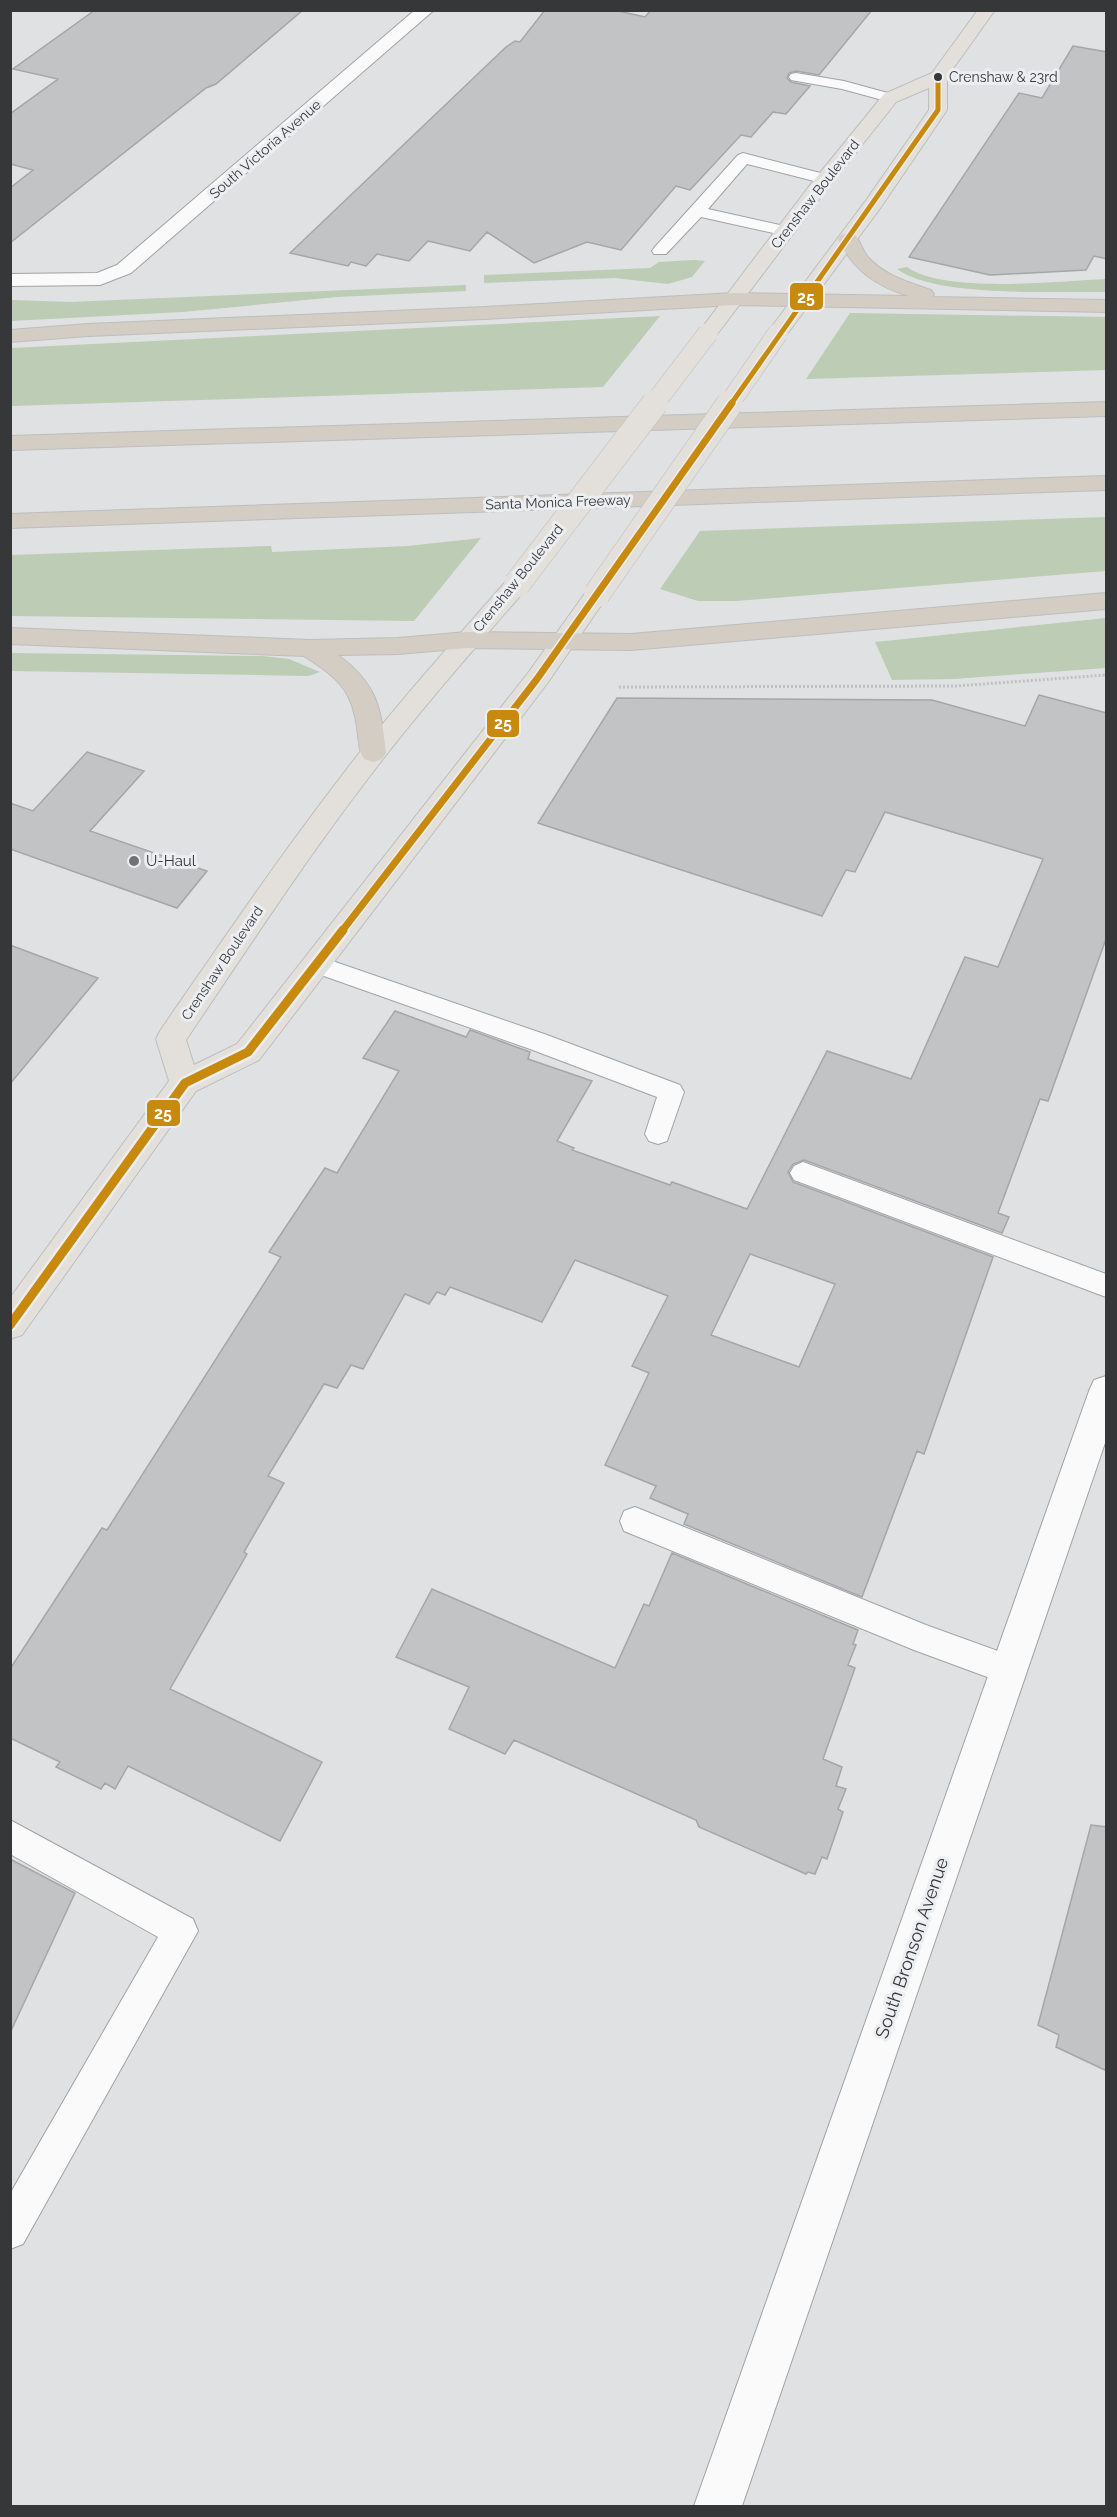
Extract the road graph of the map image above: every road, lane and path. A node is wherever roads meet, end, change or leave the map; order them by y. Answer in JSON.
{"nodes":[{"id":1,"x":426,"y":10,"type":"edge"},
{"id":2,"x":987,"y":10,"type":"edge"},
{"id":3,"x":796,"y":77,"type":"dead end"},
{"id":4,"x":938,"y":77,"type":"junction"},
{"id":5,"x":890,"y":98,"type":"junction"},
{"id":6,"x":826,"y":179,"type":"junction"},
{"id":7,"x":697,"y":211,"type":"junction"},
{"id":8,"x":787,"y":231,"type":"junction"},
{"id":9,"x":848,"y":239,"type":"junction"},
{"id":10,"x":660,"y":251,"type":"dead end"},
{"id":11,"x":10,"y":280,"type":"edge"},
{"id":12,"x":734,"y":299,"type":"junction"},
{"id":13,"x":802,"y":300,"type":"junction"},
{"id":14,"x":967,"y":303,"type":"junction"},
{"id":15,"x":1107,"y":306,"type":"edge"},
{"id":16,"x":10,"y":336,"type":"edge"},
{"id":17,"x":1107,"y":409,"type":"edge"},
{"id":18,"x":10,"y":443,"type":"edge"},
{"id":19,"x":1107,"y":483,"type":"edge"},
{"id":20,"x":10,"y":522,"type":"edge"},
{"id":21,"x":1107,"y":601,"type":"edge"},
{"id":22,"x":10,"y":636,"type":"edge"},
{"id":23,"x":467,"y":640,"type":"junction"},
{"id":24,"x":562,"y":641,"type":"junction"},
{"id":25,"x":310,"y":648,"type":"junction"},
{"id":26,"x":1107,"y":675,"type":"edge"},
{"id":27,"x":619,"y":687,"type":"dead end"},
{"id":28,"x":373,"y":753,"type":"junction"},
{"id":29,"x":315,"y":964,"type":"junction"},
{"id":30,"x":185,"y":1083,"type":"junction"},
{"id":31,"x":658,"y":1134,"type":"dead end"},
{"id":32,"x":803,"y":1173,"type":"dead end"},
{"id":33,"x":1107,"y":1286,"type":"edge"},
{"id":34,"x":10,"y":1325,"type":"edge"},
{"id":35,"x":1107,"y":1391,"type":"edge"},
{"id":36,"x":635,"y":1521,"type":"dead end"},
{"id":37,"x":1009,"y":1670,"type":"junction"},
{"id":38,"x":10,"y":1836,"type":"edge"},
{"id":39,"x":10,"y":2231,"type":"edge"},
{"id":40,"x":718,"y":2506,"type":"edge"}],
"edges":[{"from":1,"to":11,"type":"street","name":"South Victoria Avenue"},
{"from":2,"to":4,"type":"main road"},
{"from":3,"to":5,"type":"lane"},
{"from":4,"to":5,"type":"main road","name":"Crenshaw Boulevard"},
{"from":4,"to":9,"type":"main road"},
{"from":5,"to":6,"type":"main road","name":"Crenshaw Boulevard"},
{"from":6,"to":7,"type":"lane"},
{"from":6,"to":8,"type":"main road","name":"Crenshaw Boulevard"},
{"from":7,"to":8,"type":"lane"},
{"from":7,"to":10,"type":"lane"},
{"from":8,"to":12,"type":"main road","name":"Crenshaw Boulevard"},
{"from":9,"to":13,"type":"main road"},
{"from":9,"to":14,"type":"highway"},
{"from":12,"to":13,"type":"highway"},
{"from":12,"to":16,"type":"highway"},
{"from":12,"to":23,"type":"main road","name":"Crenshaw Boulevard","bridge":true},
{"from":13,"to":14,"type":"highway"},
{"from":13,"to":24,"type":"main road","bridge":true},
{"from":14,"to":15,"type":"highway"},
{"from":17,"to":18,"type":"highway"},
{"from":19,"to":20,"type":"highway","name":"Santa Monica Freeway"},
{"from":21,"to":24,"type":"highway"},
{"from":22,"to":25,"type":"highway"},
{"from":23,"to":24,"type":"highway"},
{"from":23,"to":25,"type":"highway"},
{"from":23,"to":28,"type":"main road","name":"Crenshaw Boulevard"},
{"from":24,"to":29,"type":"main road"},
{"from":25,"to":28,"type":"highway"},
{"from":26,"to":27,"type":"path"},
{"from":28,"to":30,"type":"main road","name":"Crenshaw Boulevard"},
{"from":29,"to":30,"type":"main road"},
{"from":29,"to":31,"type":"lane"},
{"from":30,"to":34,"type":"main road"},
{"from":32,"to":33,"type":"lane"},
{"from":35,"to":37,"type":"street","name":"South Bronson Avenue"},
{"from":36,"to":37,"type":"lane"},
{"from":37,"to":40,"type":"street","name":"South Bronson Avenue"},
{"from":38,"to":39,"type":"lane"}]}
